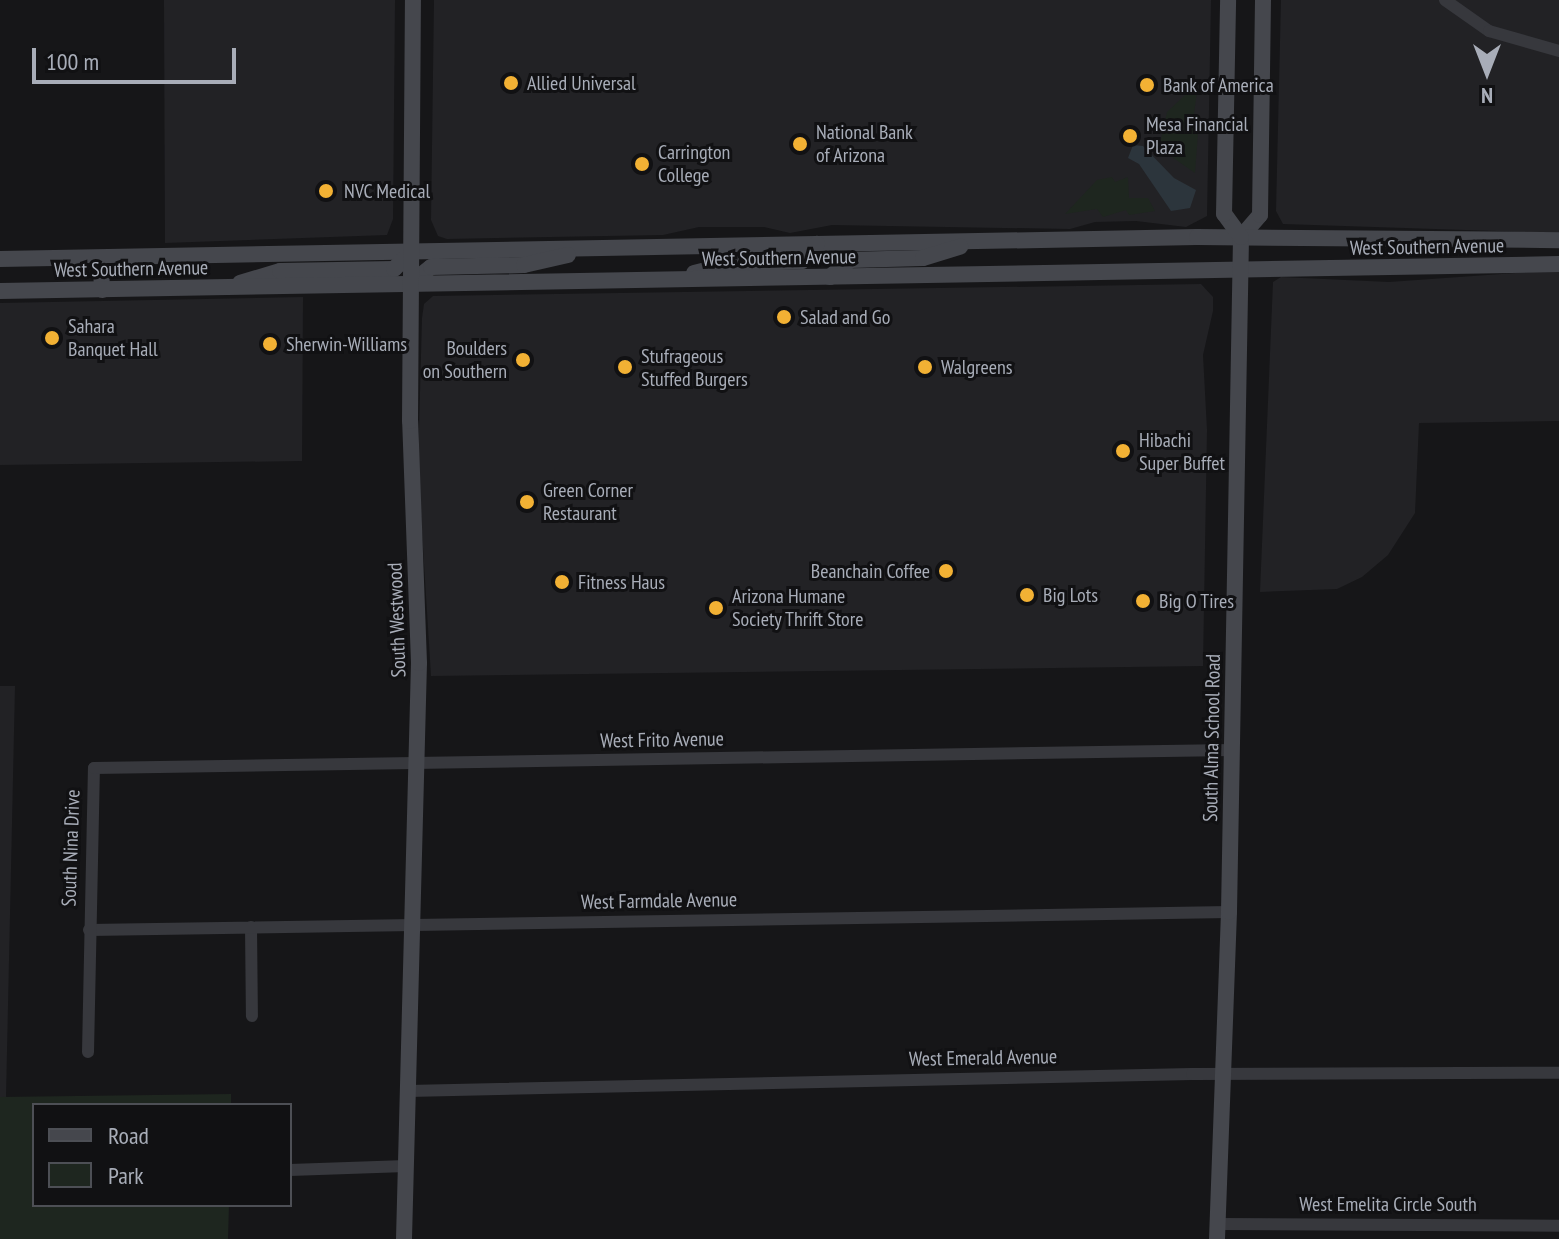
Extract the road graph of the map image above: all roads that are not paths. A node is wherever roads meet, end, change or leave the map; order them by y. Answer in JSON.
{"nodes":[{"id":1,"x":413,"y":0,"type":"edge"},
{"id":2,"x":1228,"y":0,"type":"edge"},
{"id":3,"x":1263,"y":0,"type":"edge"},
{"id":4,"x":1445,"y":0,"type":"edge"},
{"id":5,"x":1559,"y":51,"type":"edge"},
{"id":6,"x":1241,"y":237,"type":"junction"},
{"id":7,"x":981,"y":240,"type":"junction"},
{"id":8,"x":1559,"y":240,"type":"edge"},
{"id":9,"x":817,"y":244,"type":"junction"},
{"id":10,"x":578,"y":249,"type":"junction"},
{"id":11,"x":410,"y":253,"type":"junction"},
{"id":12,"x":100,"y":258,"type":"junction"},
{"id":13,"x":0,"y":259,"type":"edge"},
{"id":14,"x":1559,"y":264,"type":"edge"},
{"id":15,"x":1240,"y":269,"type":"junction"},
{"id":16,"x":830,"y":277,"type":"junction"},
{"id":17,"x":666,"y":280,"type":"junction"},
{"id":18,"x":410,"y":284,"type":"junction"},
{"id":19,"x":229,"y":287,"type":"junction"},
{"id":20,"x":102,"y":290,"type":"junction"},
{"id":21,"x":0,"y":291,"type":"edge"},
{"id":22,"x":1231,"y":750,"type":"junction"},
{"id":23,"x":416,"y":764,"type":"junction"},
{"id":24,"x":94,"y":768,"type":"joint"},
{"id":25,"x":1229,"y":912,"type":"junction"},
{"id":26,"x":412,"y":925,"type":"junction"},
{"id":27,"x":251,"y":927,"type":"junction"},
{"id":28,"x":89,"y":930,"type":"junction"},
{"id":29,"x":252,"y":1016,"type":"dead end"},
{"id":30,"x":88,"y":1052,"type":"dead end"},
{"id":31,"x":1223,"y":1073,"type":"junction"},
{"id":32,"x":1559,"y":1073,"type":"edge"},
{"id":33,"x":408,"y":1091,"type":"junction"},
{"id":34,"x":406,"y":1166,"type":"junction"},
{"id":35,"x":292,"y":1170,"type":"edge"},
{"id":36,"x":1559,"y":1226,"type":"edge"},
{"id":37,"x":1217,"y":1231,"type":"edge"},
{"id":38,"x":404,"y":1239,"type":"edge"}],
"edges":[{"from":1,"to":11,"type":"main road","name":"South Westwood"},
{"from":2,"to":6,"type":"main road","name":"South Alma School Road"},
{"from":3,"to":6,"type":"main road","name":"South Alma School Road"},
{"from":4,"to":5,"type":"street"},
{"from":6,"to":7,"type":"main road","name":"West Southern Avenue"},
{"from":6,"to":8,"type":"main road","name":"West Southern Avenue"},
{"from":6,"to":15,"type":"main road","name":"South Alma School Road"},
{"from":7,"to":9,"type":"main road","name":"West Southern Avenue"},
{"from":7,"to":16,"type":"main road"},
{"from":9,"to":10,"type":"main road","name":"West Southern Avenue"},
{"from":9,"to":17,"type":"main road"},
{"from":10,"to":11,"type":"main road","name":"West Southern Avenue"},
{"from":10,"to":18,"type":"main road"},
{"from":11,"to":12,"type":"main road","name":"West Southern Avenue"},
{"from":11,"to":18,"type":"main road","name":"South Westwood"},
{"from":11,"to":19,"type":"main road"},
{"from":12,"to":13,"type":"main road","name":"West Southern Avenue"},
{"from":12,"to":20,"type":"main road"},
{"from":14,"to":15,"type":"main road","name":"West Southern Avenue"},
{"from":15,"to":16,"type":"main road","name":"West Southern Avenue"},
{"from":15,"to":22,"type":"main road","name":"South Alma School Road"},
{"from":16,"to":17,"type":"main road","name":"West Southern Avenue"},
{"from":17,"to":18,"type":"main road","name":"West Southern Avenue"},
{"from":18,"to":19,"type":"main road","name":"West Southern Avenue"},
{"from":18,"to":23,"type":"main road","name":"South Westwood"},
{"from":19,"to":20,"type":"main road","name":"West Southern Avenue"},
{"from":20,"to":21,"type":"main road","name":"West Southern Avenue"},
{"from":22,"to":23,"type":"street","name":"West Frito Avenue"},
{"from":22,"to":25,"type":"main road","name":"South Alma School Road"},
{"from":23,"to":24,"type":"street","name":"West Frito Avenue"},
{"from":23,"to":26,"type":"main road","name":"South Westwood"},
{"from":24,"to":28,"type":"street","name":"South Nina Drive"},
{"from":25,"to":26,"type":"street","name":"West Farmdale Avenue"},
{"from":25,"to":31,"type":"main road","name":"South Alma School Road"},
{"from":26,"to":27,"type":"street","name":"West Farmdale Avenue"},
{"from":26,"to":33,"type":"main road","name":"South Westwood"},
{"from":27,"to":28,"type":"street","name":"West Farmdale Avenue"},
{"from":27,"to":29,"type":"street"},
{"from":28,"to":30,"type":"street","name":"South Nina Drive"},
{"from":31,"to":32,"type":"street","name":"West Emerald Avenue"},
{"from":31,"to":33,"type":"street","name":"West Emerald Avenue"},
{"from":31,"to":37,"type":"main road","name":"South Alma School Road"},
{"from":33,"to":34,"type":"main road","name":"South Westwood"},
{"from":34,"to":35,"type":"street"},
{"from":34,"to":38,"type":"main road","name":"South Westwood"},
{"from":36,"to":37,"type":"street","name":"West Emelita Circle South"}]}
